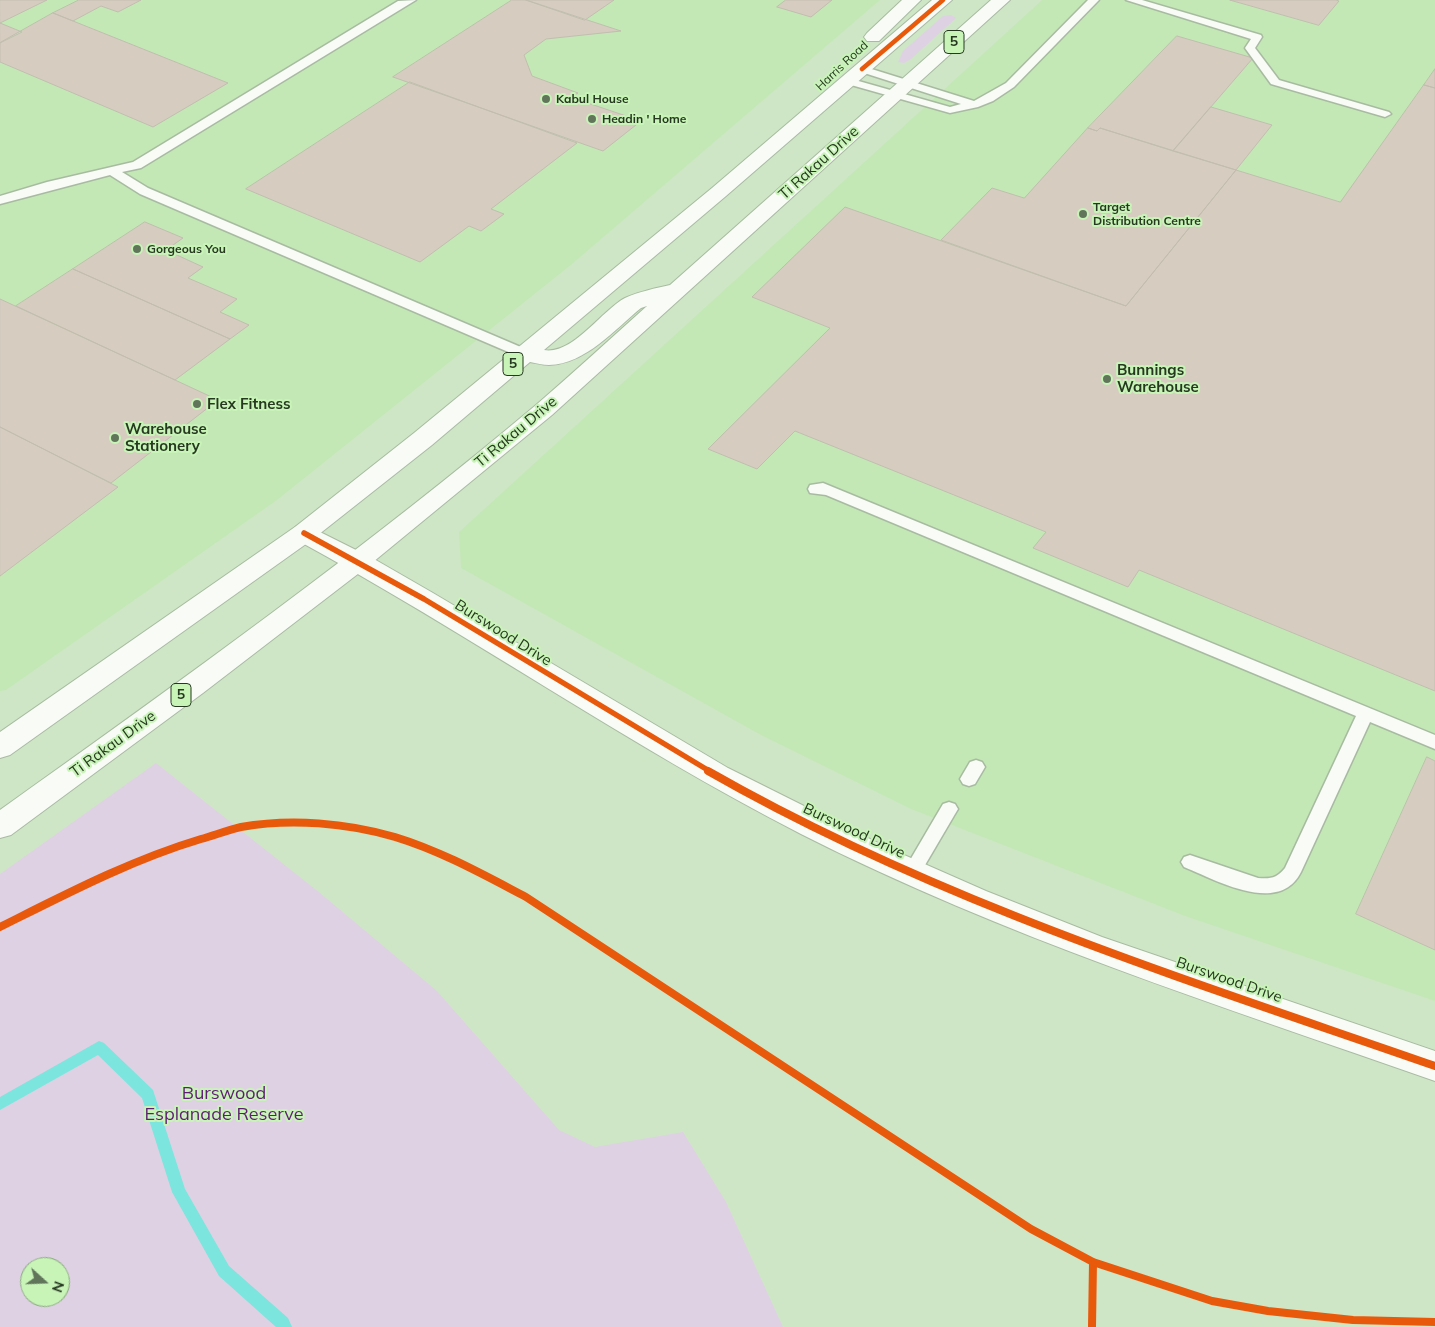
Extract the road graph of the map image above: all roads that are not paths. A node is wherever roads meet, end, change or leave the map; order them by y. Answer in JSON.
{"nodes":[{"id":1,"x":411,"y":0,"type":"edge"},
{"id":2,"x":912,"y":0,"type":"edge"},
{"id":3,"x":943,"y":0,"type":"edge"},
{"id":4,"x":1001,"y":0,"type":"edge"},
{"id":5,"x":1094,"y":0,"type":"edge"},
{"id":6,"x":1131,"y":0,"type":"edge"},
{"id":7,"x":855,"y":75,"type":"junction"},
{"id":8,"x":901,"y":89,"type":"junction"},
{"id":9,"x":974,"y":105,"type":"junction"},
{"id":10,"x":1385,"y":114,"type":"dead end"},
{"id":11,"x":782,"y":138,"type":"junction"},
{"id":12,"x":112,"y":171,"type":"junction"},
{"id":13,"x":0,"y":200,"type":"edge"},
{"id":14,"x":681,"y":288,"type":"junction"},
{"id":15,"x":525,"y":354,"type":"junction"},
{"id":16,"x":815,"y":489,"type":"dead end"},
{"id":17,"x":304,"y":533,"type":"junction"},
{"id":18,"x":358,"y":561,"type":"junction"},
{"id":19,"x":1365,"y":714,"type":"junction"},
{"id":20,"x":1435,"y":742,"type":"edge"},
{"id":21,"x":0,"y":747,"type":"edge"},
{"id":22,"x":949,"y":809,"type":"dead end"},
{"id":23,"x":0,"y":826,"type":"edge"},
{"id":24,"x":1190,"y":862,"type":"dead end"},
{"id":25,"x":912,"y":872,"type":"junction"},
{"id":26,"x":1435,"y":1066,"type":"edge"}],
"edges":[{"from":1,"to":12,"type":"lane"},
{"from":2,"to":11,"type":"main road","name":"Harris Road"},
{"from":3,"to":7,"type":"main road","number":"5"},
{"from":4,"to":8,"type":"main road","name":"Ti Rakau Drive","number":"5"},
{"from":5,"to":9,"type":"lane"},
{"from":6,"to":10,"type":"lane"},
{"from":7,"to":8,"type":"lane"},
{"from":7,"to":8,"type":"lane"},
{"from":7,"to":11,"type":"main road","number":"5"},
{"from":8,"to":9,"type":"lane"},
{"from":8,"to":9,"type":"lane"},
{"from":8,"to":14,"type":"main road","name":"Ti Rakau Drive","number":"5"},
{"from":11,"to":15,"type":"main road","number":"5"},
{"from":12,"to":13,"type":"lane"},
{"from":12,"to":15,"type":"lane"},
{"from":14,"to":15,"type":"main road"},
{"from":14,"to":18,"type":"main road","name":"Ti Rakau Drive","number":"5"},
{"from":15,"to":17,"type":"main road","number":"5"},
{"from":16,"to":19,"type":"lane"},
{"from":17,"to":18,"type":"main road","name":"Burswood Drive"},
{"from":17,"to":21,"type":"main road","number":"5"},
{"from":18,"to":23,"type":"main road","name":"Ti Rakau Drive","number":"5"},
{"from":18,"to":25,"type":"main road","name":"Burswood Drive"},
{"from":19,"to":20,"type":"lane"},
{"from":19,"to":24,"type":"lane"},
{"from":22,"to":25,"type":"lane"},
{"from":25,"to":26,"type":"main road","name":"Burswood Drive"}]}
